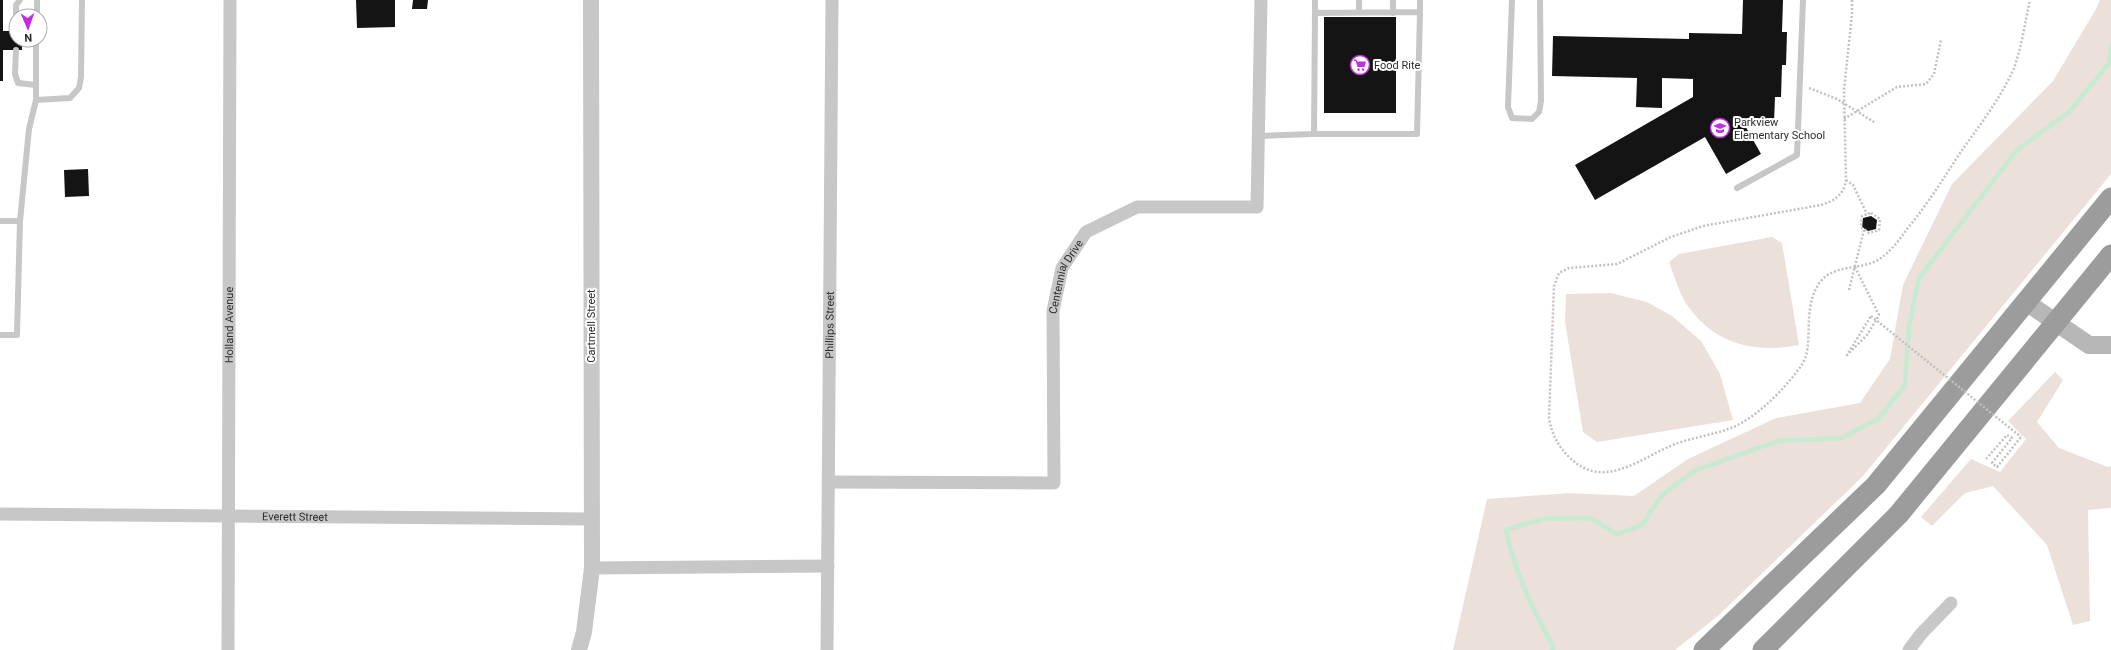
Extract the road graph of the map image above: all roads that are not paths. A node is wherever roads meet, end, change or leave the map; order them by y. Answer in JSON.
{"nodes":[{"id":1,"x":82,"y":0,"type":"edge"},
{"id":2,"x":230,"y":0,"type":"edge"},
{"id":3,"x":591,"y":0,"type":"edge"},
{"id":4,"x":832,"y":0,"type":"edge"},
{"id":5,"x":1261,"y":0,"type":"edge"},
{"id":6,"x":1315,"y":0,"type":"edge"},
{"id":7,"x":1359,"y":0,"type":"edge"},
{"id":8,"x":1393,"y":0,"type":"edge"},
{"id":9,"x":1420,"y":0,"type":"edge"},
{"id":10,"x":1512,"y":0,"type":"edge"},
{"id":11,"x":1540,"y":0,"type":"edge"},
{"id":12,"x":1803,"y":0,"type":"edge"},
{"id":13,"x":1359,"y":12,"type":"junction"},
{"id":14,"x":1420,"y":12,"type":"junction"},
{"id":15,"x":1316,"y":13,"type":"junction"},
{"id":16,"x":1393,"y":13,"type":"junction"},
{"id":17,"x":36,"y":48,"type":"edge"},
{"id":18,"x":16,"y":50,"type":"dead end"},
{"id":19,"x":36,"y":85,"type":"junction"},
{"id":20,"x":36,"y":100,"type":"junction"},
{"id":21,"x":1314,"y":134,"type":"junction"},
{"id":22,"x":1258,"y":136,"type":"junction"},
{"id":23,"x":1737,"y":188,"type":"dead end"},
{"id":24,"x":2111,"y":198,"type":"edge"},
{"id":25,"x":0,"y":221,"type":"edge"},
{"id":26,"x":20,"y":221,"type":"junction"},
{"id":27,"x":2111,"y":254,"type":"edge"},
{"id":28,"x":2026,"y":302,"type":"junction"},
{"id":29,"x":2056,"y":322,"type":"junction"},
{"id":30,"x":0,"y":335,"type":"edge"},
{"id":31,"x":2111,"y":345,"type":"edge"},
{"id":32,"x":829,"y":482,"type":"junction"},
{"id":33,"x":0,"y":514,"type":"edge"},
{"id":34,"x":228,"y":515,"type":"junction"},
{"id":35,"x":590,"y":519,"type":"junction"},
{"id":36,"x":828,"y":566,"type":"junction"},
{"id":37,"x":592,"y":568,"type":"junction"},
{"id":38,"x":1951,"y":603,"type":"dead end"},
{"id":39,"x":228,"y":650,"type":"edge"},
{"id":40,"x":579,"y":650,"type":"edge"},
{"id":41,"x":827,"y":650,"type":"edge"},
{"id":42,"x":1704,"y":650,"type":"edge"},
{"id":43,"x":1763,"y":650,"type":"edge"},
{"id":44,"x":1909,"y":650,"type":"edge"}],
"edges":[{"from":1,"to":20,"type":"lane"},
{"from":2,"to":34,"type":"street","name":"Holland Avenue"},
{"from":3,"to":35,"type":"street","name":"Cartmell Street"},
{"from":4,"to":32,"type":"street","name":"Phillips Street"},
{"from":5,"to":22,"type":"street","name":"Centennial Drive"},
{"from":6,"to":15,"type":"lane"},
{"from":7,"to":13,"type":"lane"},
{"from":8,"to":16,"type":"lane"},
{"from":9,"to":14,"type":"lane"},
{"from":10,"to":11,"type":"lane"},
{"from":12,"to":23,"type":"lane"},
{"from":13,"to":15,"type":"lane"},
{"from":13,"to":16,"type":"lane"},
{"from":14,"to":16,"type":"lane"},
{"from":14,"to":21,"type":"lane"},
{"from":15,"to":21,"type":"lane"},
{"from":17,"to":19,"type":"lane"},
{"from":18,"to":19,"type":"lane"},
{"from":19,"to":20,"type":"lane"},
{"from":20,"to":26,"type":"lane"},
{"from":21,"to":22,"type":"lane"},
{"from":22,"to":32,"type":"street","name":"Centennial Drive"},
{"from":24,"to":28,"type":"highway"},
{"from":25,"to":26,"type":"lane"},
{"from":26,"to":30,"type":"lane"},
{"from":27,"to":29,"type":"highway"},
{"from":28,"to":29,"type":"main road"},
{"from":28,"to":42,"type":"highway"},
{"from":29,"to":31,"type":"main road"},
{"from":29,"to":43,"type":"highway"},
{"from":32,"to":36,"type":"street","name":"Phillips Street"},
{"from":33,"to":34,"type":"street","name":"Everett Street"},
{"from":34,"to":35,"type":"street","name":"Everett Street"},
{"from":34,"to":39,"type":"street","name":"Holland Avenue"},
{"from":35,"to":37,"type":"street","name":"Cartmell Street"},
{"from":36,"to":37,"type":"street"},
{"from":36,"to":41,"type":"street","name":"Phillips Street"},
{"from":37,"to":40,"type":"street","name":"Cartmell Street"},
{"from":38,"to":44,"type":"street"}]}
